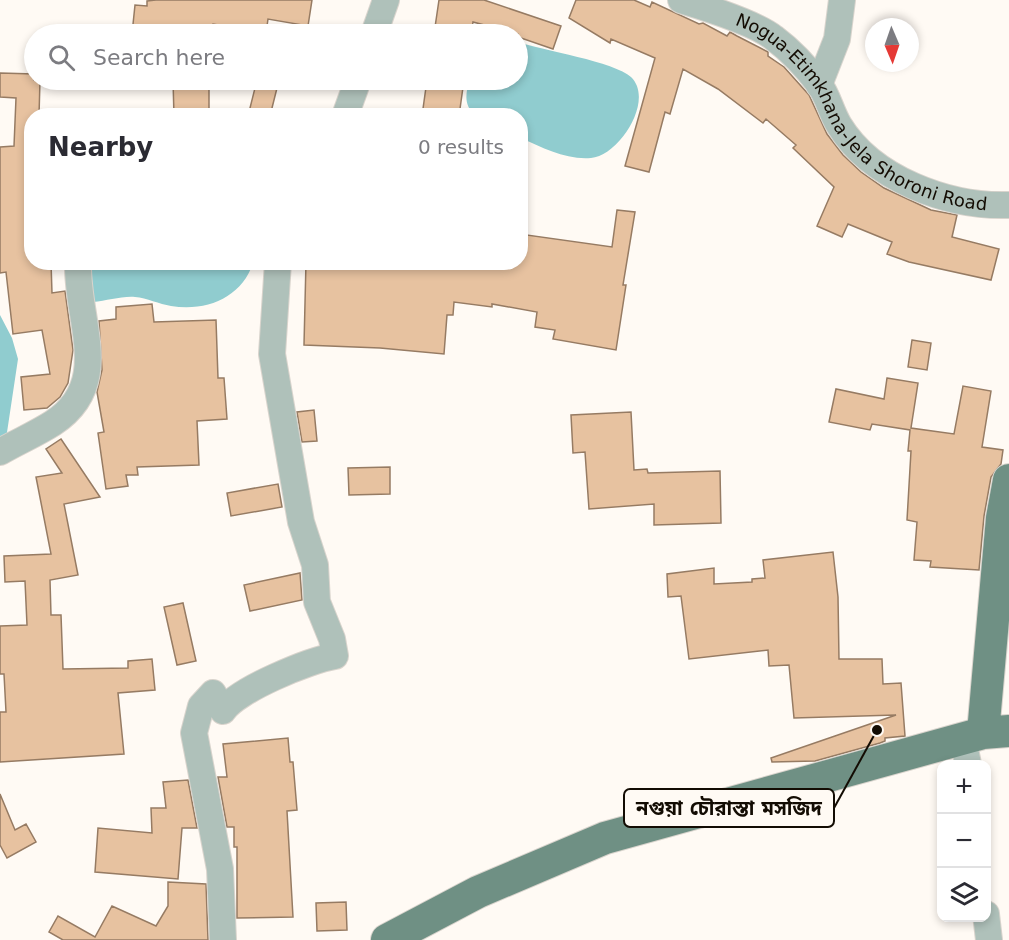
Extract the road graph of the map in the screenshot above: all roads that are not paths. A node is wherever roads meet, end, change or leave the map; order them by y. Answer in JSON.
{"nodes":[{"id":1,"x":386,"y":0,"type":"edge"},
{"id":2,"x":681,"y":0,"type":"edge"},
{"id":3,"x":842,"y":0,"type":"edge"},
{"id":4,"x":378,"y":24,"type":"edge"},
{"id":5,"x":819,"y":85,"type":"junction"},
{"id":6,"x":354,"y":90,"type":"edge"},
{"id":7,"x":348,"y":108,"type":"edge"},
{"id":8,"x":1009,"y":205,"type":"edge"},
{"id":9,"x":78,"y":270,"type":"edge"},
{"id":10,"x":277,"y":270,"type":"edge"},
{"id":11,"x":0,"y":452,"type":"edge"},
{"id":12,"x":1009,"y":480,"type":"edge"},
{"id":13,"x":981,"y":742,"type":"edge"},
{"id":14,"x":988,"y":922,"type":"edge"},
{"id":15,"x":223,"y":940,"type":"edge"},
{"id":16,"x":387,"y":940,"type":"edge"},
{"id":17,"x":989,"y":940,"type":"edge"}],
"edges":[{"from":1,"to":4,"type":"street"},
{"from":2,"to":5,"type":"street","name":"Nogua-Etimkhana-Jela Shoroni Road"},
{"from":3,"to":5,"type":"street"},
{"from":5,"to":8,"type":"street","name":"Nogua-Etimkhana-Jela Shoroni Road"},
{"from":6,"to":7,"type":"street"},
{"from":9,"to":11,"type":"street"},
{"from":10,"to":15,"type":"street"},
{"from":12,"to":13,"type":"main road"},
{"from":13,"to":16,"type":"main road"},
{"from":14,"to":17,"type":"street"}]}
